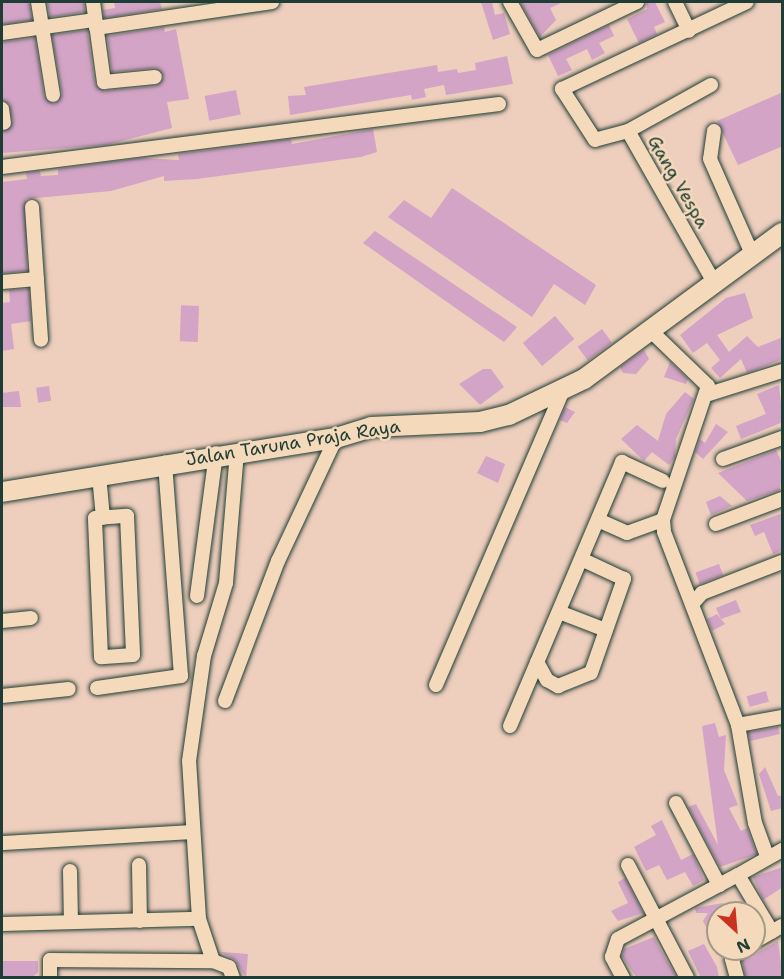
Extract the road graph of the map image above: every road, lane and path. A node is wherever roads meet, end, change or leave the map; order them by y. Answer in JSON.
{"nodes":[{"id":1,"x":38,"y":2,"type":"edge"},
{"id":2,"x":93,"y":2,"type":"edge"},
{"id":3,"x":272,"y":2,"type":"edge"},
{"id":4,"x":510,"y":2,"type":"edge"},
{"id":5,"x":637,"y":2,"type":"edge"},
{"id":6,"x":675,"y":2,"type":"edge"},
{"id":7,"x":747,"y":2,"type":"edge"},
{"id":8,"x":95,"y":24,"type":"junction"},
{"id":9,"x":42,"y":27,"type":"junction"},
{"id":10,"x":689,"y":31,"type":"junction"},
{"id":11,"x":2,"y":33,"type":"edge"},
{"id":12,"x":154,"y":76,"type":"dead end"},
{"id":13,"x":711,"y":85,"type":"dead end"},
{"id":14,"x":53,"y":95,"type":"dead end"},
{"id":15,"x":499,"y":104,"type":"dead end"},
{"id":16,"x":628,"y":131,"type":"junction"},
{"id":17,"x":714,"y":131,"type":"dead end"},
{"id":18,"x":2,"y":167,"type":"edge"},
{"id":19,"x":32,"y":207,"type":"dead end"},
{"id":20,"x":783,"y":232,"type":"edge"},
{"id":21,"x":752,"y":254,"type":"junction"},
{"id":22,"x":37,"y":279,"type":"junction"},
{"id":23,"x":2,"y":282,"type":"edge"},
{"id":24,"x":715,"y":284,"type":"junction"},
{"id":25,"x":651,"y":331,"type":"junction"},
{"id":26,"x":41,"y":340,"type":"dead end"},
{"id":27,"x":783,"y":371,"type":"edge"},
{"id":28,"x":563,"y":390,"type":"junction"},
{"id":29,"x":709,"y":394,"type":"junction"},
{"id":30,"x":336,"y":438,"type":"junction"},
{"id":31,"x":783,"y":438,"type":"edge"},
{"id":32,"x":237,"y":452,"type":"junction"},
{"id":33,"x":216,"y":453,"type":"junction"},
{"id":34,"x":723,"y":459,"type":"dead end"},
{"id":35,"x":165,"y":463,"type":"junction"},
{"id":36,"x":99,"y":475,"type":"junction"},
{"id":37,"x":663,"y":481,"type":"dead end"},
{"id":38,"x":2,"y":492,"type":"edge"},
{"id":39,"x":783,"y":499,"type":"edge"},
{"id":40,"x":103,"y":518,"type":"junction"},
{"id":41,"x":598,"y":520,"type":"junction"},
{"id":42,"x":663,"y":520,"type":"junction"},
{"id":43,"x":716,"y":524,"type":"dead end"},
{"id":44,"x":581,"y":559,"type":"junction"},
{"id":45,"x":783,"y":562,"type":"edge"},
{"id":46,"x":196,"y":596,"type":"dead end"},
{"id":47,"x":695,"y":601,"type":"junction"},
{"id":48,"x":559,"y":612,"type":"junction"},
{"id":49,"x":31,"y":618,"type":"dead end"},
{"id":50,"x":2,"y":621,"type":"edge"},
{"id":51,"x":606,"y":630,"type":"junction"},
{"id":52,"x":537,"y":662,"type":"junction"},
{"id":53,"x":436,"y":685,"type":"dead end"},
{"id":54,"x":97,"y":688,"type":"dead end"},
{"id":55,"x":69,"y":689,"type":"dead end"},
{"id":56,"x":2,"y":696,"type":"edge"},
{"id":57,"x":225,"y":701,"type":"dead end"},
{"id":58,"x":783,"y":717,"type":"edge"},
{"id":59,"x":738,"y":725,"type":"junction"},
{"id":60,"x":510,"y":726,"type":"dead end"},
{"id":61,"x":676,"y":803,"type":"dead end"},
{"id":62,"x":190,"y":832,"type":"junction"},
{"id":63,"x":2,"y":843,"type":"edge"},
{"id":64,"x":783,"y":850,"type":"edge"},
{"id":65,"x":768,"y":858,"type":"junction"},
{"id":66,"x":139,"y":865,"type":"dead end"},
{"id":67,"x":628,"y":865,"type":"dead end"},
{"id":68,"x":70,"y":871,"type":"dead end"},
{"id":69,"x":738,"y":875,"type":"junction"},
{"id":70,"x":719,"y":885,"type":"junction"},
{"id":71,"x":2,"y":912,"type":"edge"},
{"id":72,"x":199,"y":919,"type":"junction"},
{"id":73,"x":654,"y":920,"type":"junction"},
{"id":74,"x":140,"y":921,"type":"junction"},
{"id":75,"x":71,"y":922,"type":"junction"},
{"id":76,"x":2,"y":924,"type":"edge"},
{"id":77,"x":777,"y":929,"type":"edge"},
{"id":78,"x":213,"y":961,"type":"junction"},
{"id":79,"x":733,"y":961,"type":"edge"},
{"id":80,"x":50,"y":978,"type":"edge"},
{"id":81,"x":233,"y":978,"type":"edge"},
{"id":82,"x":623,"y":978,"type":"edge"},
{"id":83,"x":687,"y":978,"type":"edge"},
{"id":84,"x":737,"y":978,"type":"edge"}],
"edges":[{"from":1,"to":9,"type":"street"},
{"from":2,"to":8,"type":"street"},
{"from":3,"to":8,"type":"street"},
{"from":4,"to":5,"type":"street"},
{"from":6,"to":10,"type":"street"},
{"from":7,"to":10,"type":"street"},
{"from":8,"to":9,"type":"street"},
{"from":8,"to":12,"type":"street"},
{"from":9,"to":11,"type":"street"},
{"from":9,"to":14,"type":"street"},
{"from":10,"to":16,"type":"street","name":"Gang Vespa"},
{"from":13,"to":16,"type":"street"},
{"from":15,"to":18,"type":"street"},
{"from":16,"to":24,"type":"street","name":"Gang Vespa"},
{"from":17,"to":21,"type":"street"},
{"from":19,"to":22,"type":"street"},
{"from":20,"to":21,"type":"street","name":"Jalan Taruna Praja Raya"},
{"from":21,"to":24,"type":"street","name":"Jalan Taruna Praja Raya"},
{"from":22,"to":23,"type":"street"},
{"from":22,"to":26,"type":"street"},
{"from":24,"to":25,"type":"street","name":"Jalan Taruna Praja Raya"},
{"from":25,"to":28,"type":"street","name":"Jalan Taruna Praja Raya"},
{"from":25,"to":29,"type":"street"},
{"from":27,"to":29,"type":"street"},
{"from":28,"to":30,"type":"street","name":"Jalan Taruna Praja Raya"},
{"from":28,"to":53,"type":"street"},
{"from":29,"to":42,"type":"street"},
{"from":30,"to":32,"type":"street","name":"Jalan Taruna Praja Raya"},
{"from":30,"to":57,"type":"street"},
{"from":31,"to":34,"type":"street"},
{"from":32,"to":33,"type":"street","name":"Jalan Taruna Praja Raya"},
{"from":32,"to":62,"type":"street"},
{"from":33,"to":35,"type":"street","name":"Jalan Taruna Praja Raya"},
{"from":33,"to":46,"type":"street"},
{"from":35,"to":36,"type":"street","name":"Jalan Taruna Praja Raya"},
{"from":35,"to":54,"type":"street"},
{"from":36,"to":38,"type":"street","name":"Jalan Taruna Praja Raya"},
{"from":36,"to":40,"type":"street"},
{"from":37,"to":41,"type":"street"},
{"from":39,"to":43,"type":"street"},
{"from":40,"to":40,"type":"street"},
{"from":41,"to":42,"type":"street"},
{"from":41,"to":44,"type":"street"},
{"from":42,"to":47,"type":"street"},
{"from":44,"to":48,"type":"street"},
{"from":44,"to":51,"type":"street"},
{"from":45,"to":47,"type":"street"},
{"from":47,"to":59,"type":"street"},
{"from":48,"to":51,"type":"street"},
{"from":48,"to":52,"type":"street"},
{"from":49,"to":50,"type":"street"},
{"from":51,"to":52,"type":"street"},
{"from":52,"to":60,"type":"street"},
{"from":55,"to":56,"type":"street"},
{"from":58,"to":59,"type":"street"},
{"from":59,"to":65,"type":"street"},
{"from":61,"to":70,"type":"street"},
{"from":62,"to":63,"type":"street"},
{"from":62,"to":72,"type":"street"},
{"from":64,"to":65,"type":"street"},
{"from":65,"to":69,"type":"street"},
{"from":66,"to":74,"type":"street"},
{"from":67,"to":73,"type":"street"},
{"from":68,"to":75,"type":"street"},
{"from":69,"to":70,"type":"street"},
{"from":69,"to":77,"type":"street"},
{"from":70,"to":73,"type":"street"},
{"from":71,"to":76,"type":"street"},
{"from":72,"to":74,"type":"street"},
{"from":72,"to":78,"type":"street"},
{"from":73,"to":82,"type":"street"},
{"from":73,"to":83,"type":"street"},
{"from":74,"to":75,"type":"street"},
{"from":75,"to":76,"type":"street"},
{"from":78,"to":80,"type":"street"},
{"from":78,"to":81,"type":"street"},
{"from":79,"to":84,"type":"street"}]}
